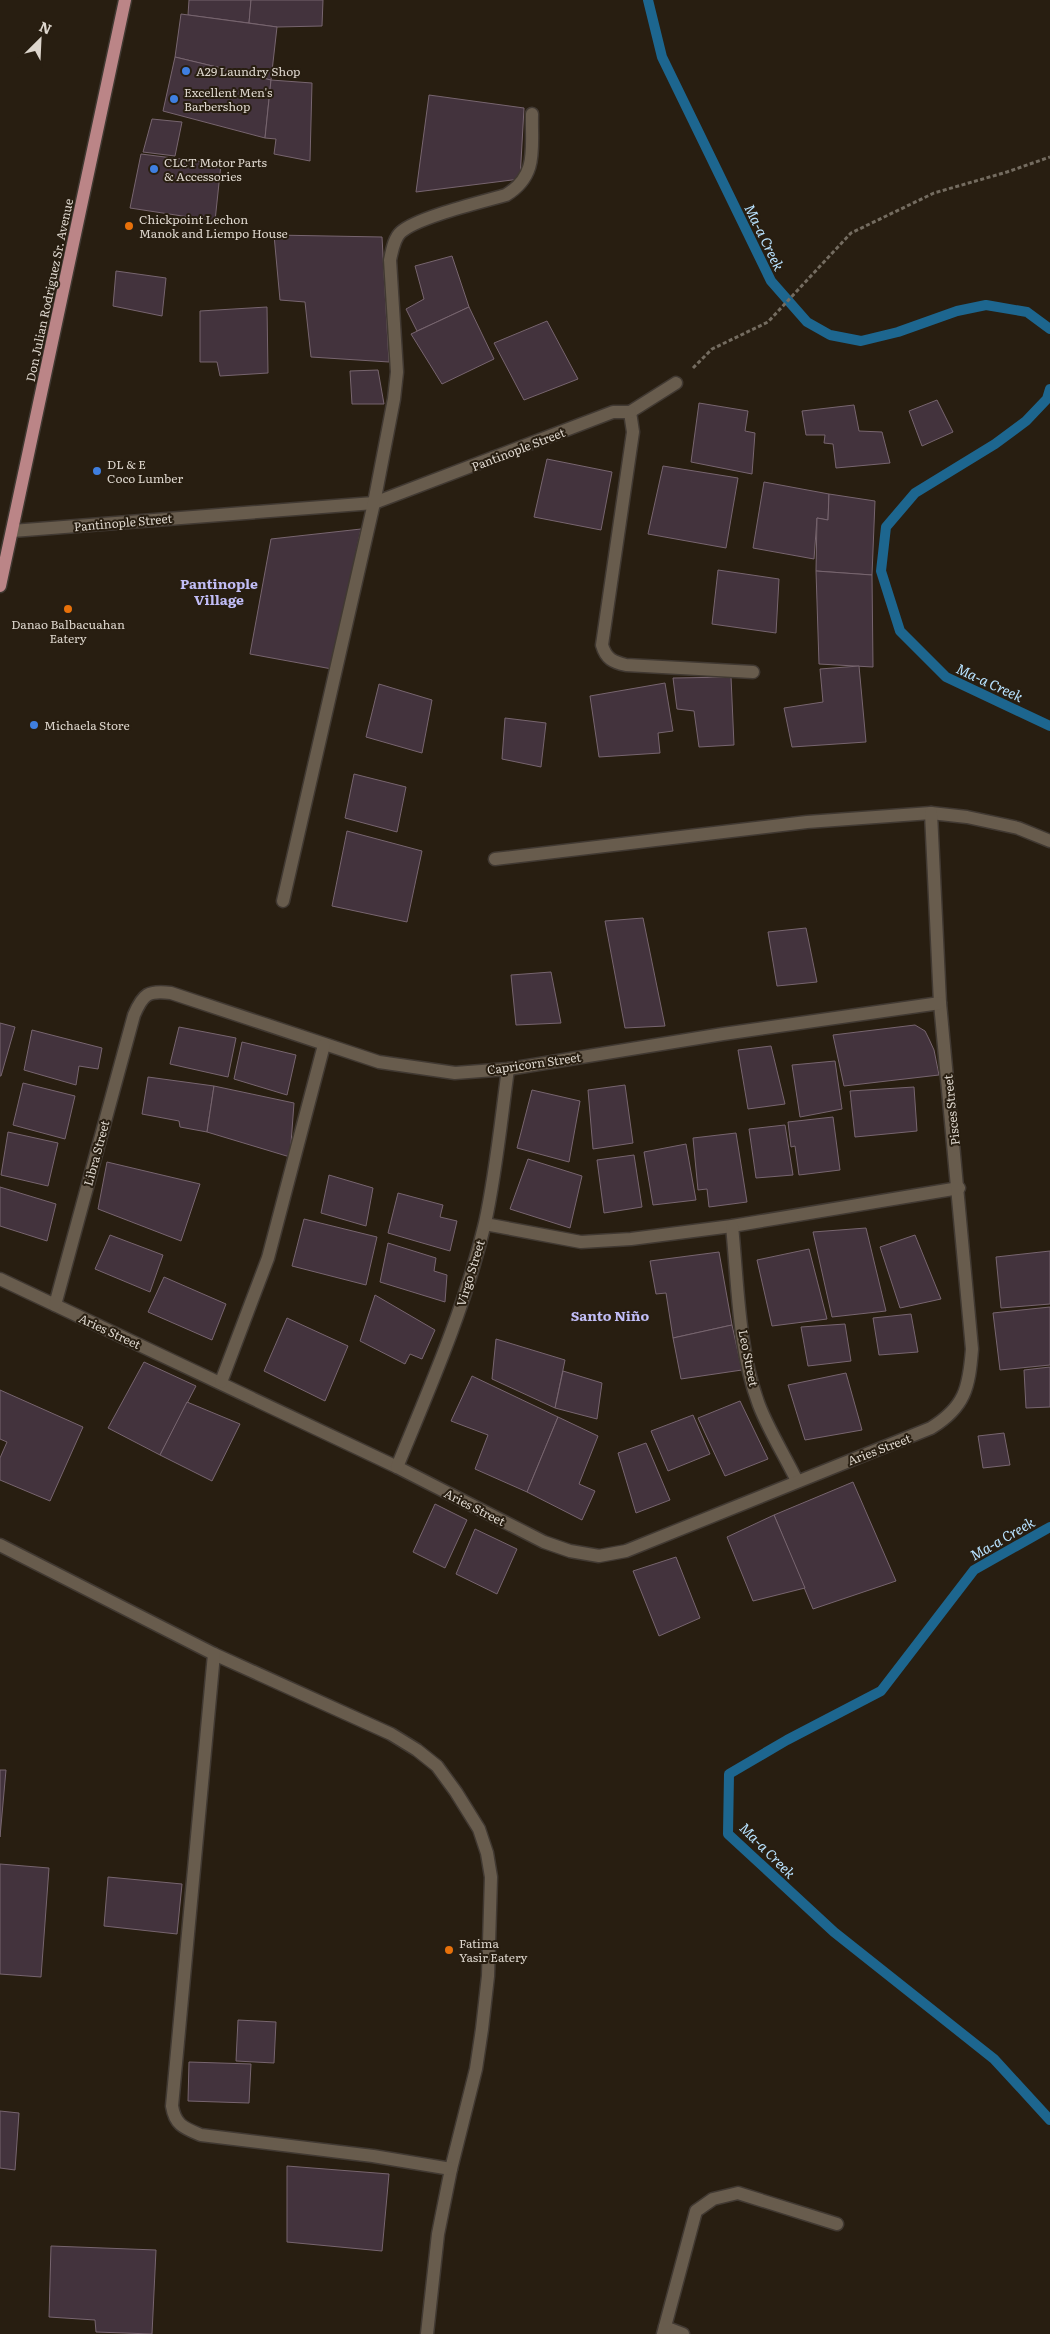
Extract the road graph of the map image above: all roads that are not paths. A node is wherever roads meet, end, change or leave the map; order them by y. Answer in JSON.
{"nodes":[{"id":1,"x":125,"y":0,"type":"edge"},
{"id":2,"x":532,"y":114,"type":"dead end"},
{"id":3,"x":676,"y":383,"type":"road end"},
{"id":4,"x":630,"y":412,"type":"junction"},
{"id":5,"x":374,"y":503,"type":"junction"},
{"id":6,"x":12,"y":531,"type":"junction"},
{"id":7,"x":0,"y":586,"type":"edge"},
{"id":8,"x":753,"y":672,"type":"dead end"},
{"id":9,"x":931,"y":813,"type":"junction"},
{"id":10,"x":1050,"y":841,"type":"edge"},
{"id":11,"x":495,"y":859,"type":"dead end"},
{"id":12,"x":283,"y":901,"type":"dead end"},
{"id":13,"x":139,"y":1002,"type":"joint"},
{"id":14,"x":940,"y":1003,"type":"junction"},
{"id":15,"x":324,"y":1045,"type":"junction"},
{"id":16,"x":508,"y":1069,"type":"junction"},
{"id":17,"x":959,"y":1188,"type":"junction"},
{"id":18,"x":485,"y":1224,"type":"junction"},
{"id":19,"x":732,"y":1226,"type":"junction"},
{"id":20,"x":0,"y":1279,"type":"edge"},
{"id":21,"x":55,"y":1305,"type":"junction"},
{"id":22,"x":221,"y":1382,"type":"junction"},
{"id":23,"x":959,"y":1405,"type":"joint"},
{"id":24,"x":397,"y":1467,"type":"junction"},
{"id":25,"x":797,"y":1481,"type":"junction"},
{"id":26,"x":0,"y":1544,"type":"edge"},
{"id":27,"x":214,"y":1654,"type":"junction"},
{"id":28,"x":451,"y":2169,"type":"junction"},
{"id":29,"x":837,"y":2224,"type":"dead end"},
{"id":30,"x":664,"y":2330,"type":"edge"},
{"id":31,"x":427,"y":2334,"type":"edge"},
{"id":32,"x":684,"y":2334,"type":"edge"}],
"edges":[{"from":1,"to":6,"type":"main road","name":"Don Julian Rodriguez Sr. Avenue"},
{"from":2,"to":5,"type":"street"},
{"from":3,"to":4,"type":"street"},
{"from":4,"to":5,"type":"street","name":"Pantinople Street"},
{"from":4,"to":8,"type":"street"},
{"from":5,"to":6,"type":"street","name":"Pantinople Street"},
{"from":5,"to":12,"type":"street"},
{"from":6,"to":7,"type":"main road","name":"Don Julian Rodriguez Sr. Avenue"},
{"from":9,"to":10,"type":"street"},
{"from":9,"to":11,"type":"street"},
{"from":9,"to":14,"type":"street","name":"Pisces Street"},
{"from":13,"to":15,"type":"street","name":"Capricorn Street"},
{"from":13,"to":21,"type":"street","name":"Libra Street"},
{"from":14,"to":16,"type":"street","name":"Capricorn Street"},
{"from":14,"to":17,"type":"street","name":"Pisces Street"},
{"from":15,"to":16,"type":"street","name":"Capricorn Street"},
{"from":15,"to":22,"type":"street"},
{"from":16,"to":18,"type":"street","name":"Virgo Street"},
{"from":17,"to":19,"type":"street"},
{"from":17,"to":23,"type":"street","name":"Pisces Street"},
{"from":18,"to":19,"type":"street"},
{"from":18,"to":24,"type":"street","name":"Virgo Street"},
{"from":19,"to":25,"type":"street","name":"Leo Street"},
{"from":20,"to":21,"type":"street","name":"Aries Street"},
{"from":21,"to":22,"type":"street","name":"Aries Street"},
{"from":22,"to":24,"type":"street","name":"Aries Street"},
{"from":23,"to":25,"type":"street","name":"Aries Street"},
{"from":24,"to":25,"type":"street","name":"Aries Street"},
{"from":26,"to":27,"type":"street"},
{"from":27,"to":28,"type":"street"},
{"from":27,"to":28,"type":"street"},
{"from":28,"to":31,"type":"street"},
{"from":29,"to":30,"type":"street"},
{"from":30,"to":32,"type":"street"}]}
